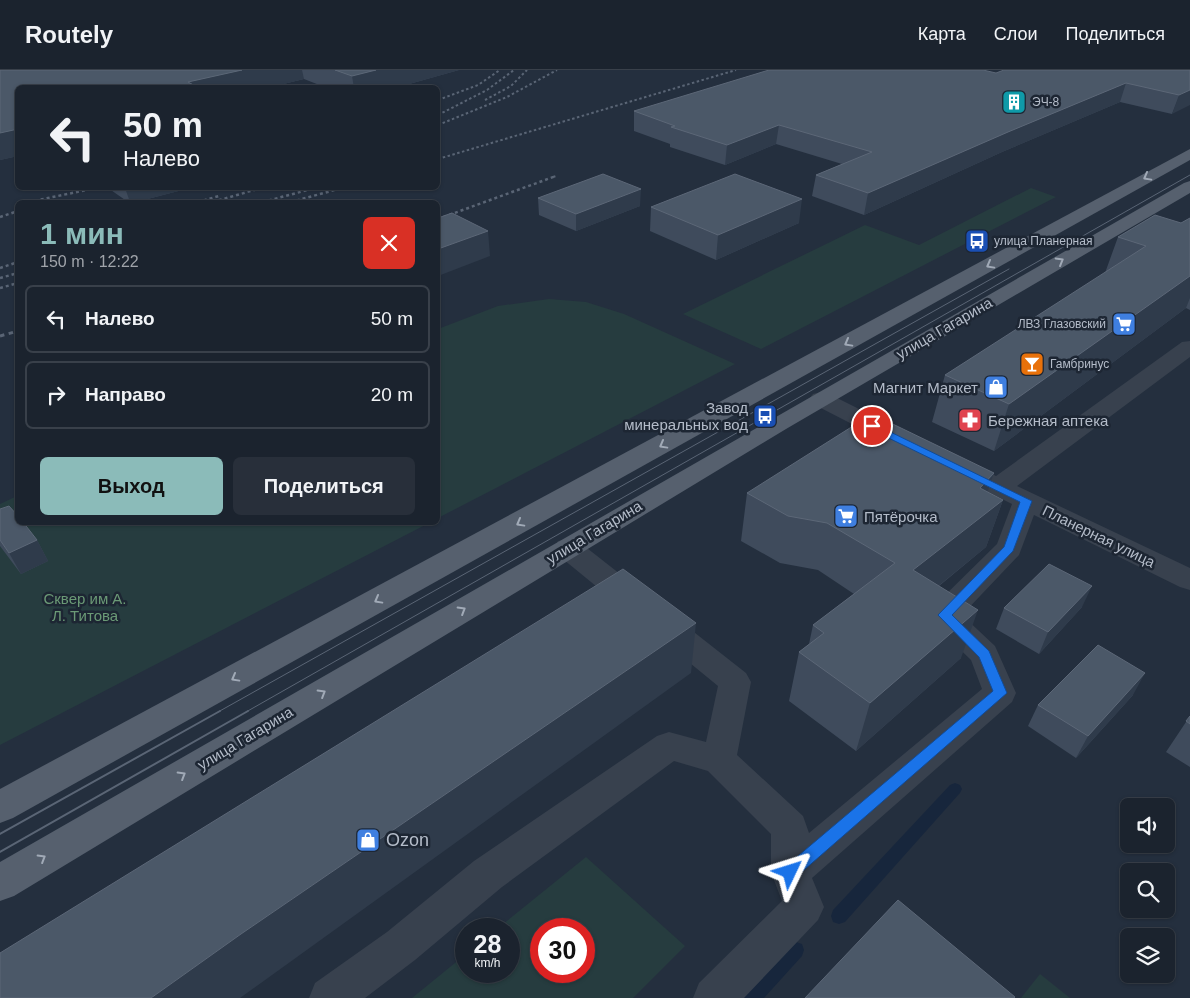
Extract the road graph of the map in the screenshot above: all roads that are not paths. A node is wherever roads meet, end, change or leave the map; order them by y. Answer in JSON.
{"nodes":[{"id":1,"x":1190,"y":154,"type":"edge"},
{"id":2,"x":1190,"y":186,"type":"edge"},
{"id":3,"x":1190,"y":347,"type":"edge"},
{"id":4,"x":782,"y":379,"type":"junction"},
{"id":5,"x":821,"y":399,"type":"junction"},
{"id":6,"x":914,"y":446,"type":"edge"},
{"id":7,"x":939,"y":458,"type":"edge"},
{"id":8,"x":998,"y":486,"type":"junction"},
{"id":9,"x":1026,"y":501,"type":"junction"},
{"id":10,"x":568,"y":548,"type":"junction"},
{"id":11,"x":1190,"y":580,"type":"edge"},
{"id":12,"x":719,"y":760,"type":"junction"},
{"id":13,"x":0,"y":807,"type":"edge"},
{"id":14,"x":790,"y":872,"type":"junction"},
{"id":15,"x":0,"y":883,"type":"edge"},
{"id":16,"x":330,"y":998,"type":"edge"},
{"id":17,"x":714,"y":998,"type":"edge"}],
"edges":[{"from":1,"to":4,"type":"main road","one_way":true},
{"from":5,"to":2,"type":"main road","name":"улица Гагарина","one_way":true},
{"from":3,"to":8,"type":"street"},
{"from":4,"to":5,"type":"main road"},
{"from":4,"to":13,"type":"main road","one_way":true},
{"from":5,"to":6,"type":"street"},
{"from":5,"to":10,"type":"main road","name":"улица Гагарина"},
{"from":7,"to":8,"type":"street","name":"Планерная улица"},
{"from":8,"to":9,"type":"street","name":"Планерная улица"},
{"from":9,"to":11,"type":"street","name":"Планерная улица"},
{"from":9,"to":14,"type":"street"},
{"from":10,"to":12,"type":"street"},
{"from":15,"to":10,"type":"main road","name":"улица Гагарина","one_way":true},
{"from":12,"to":14,"type":"street"},
{"from":12,"to":16,"type":"street"},
{"from":14,"to":17,"type":"street"}]}
